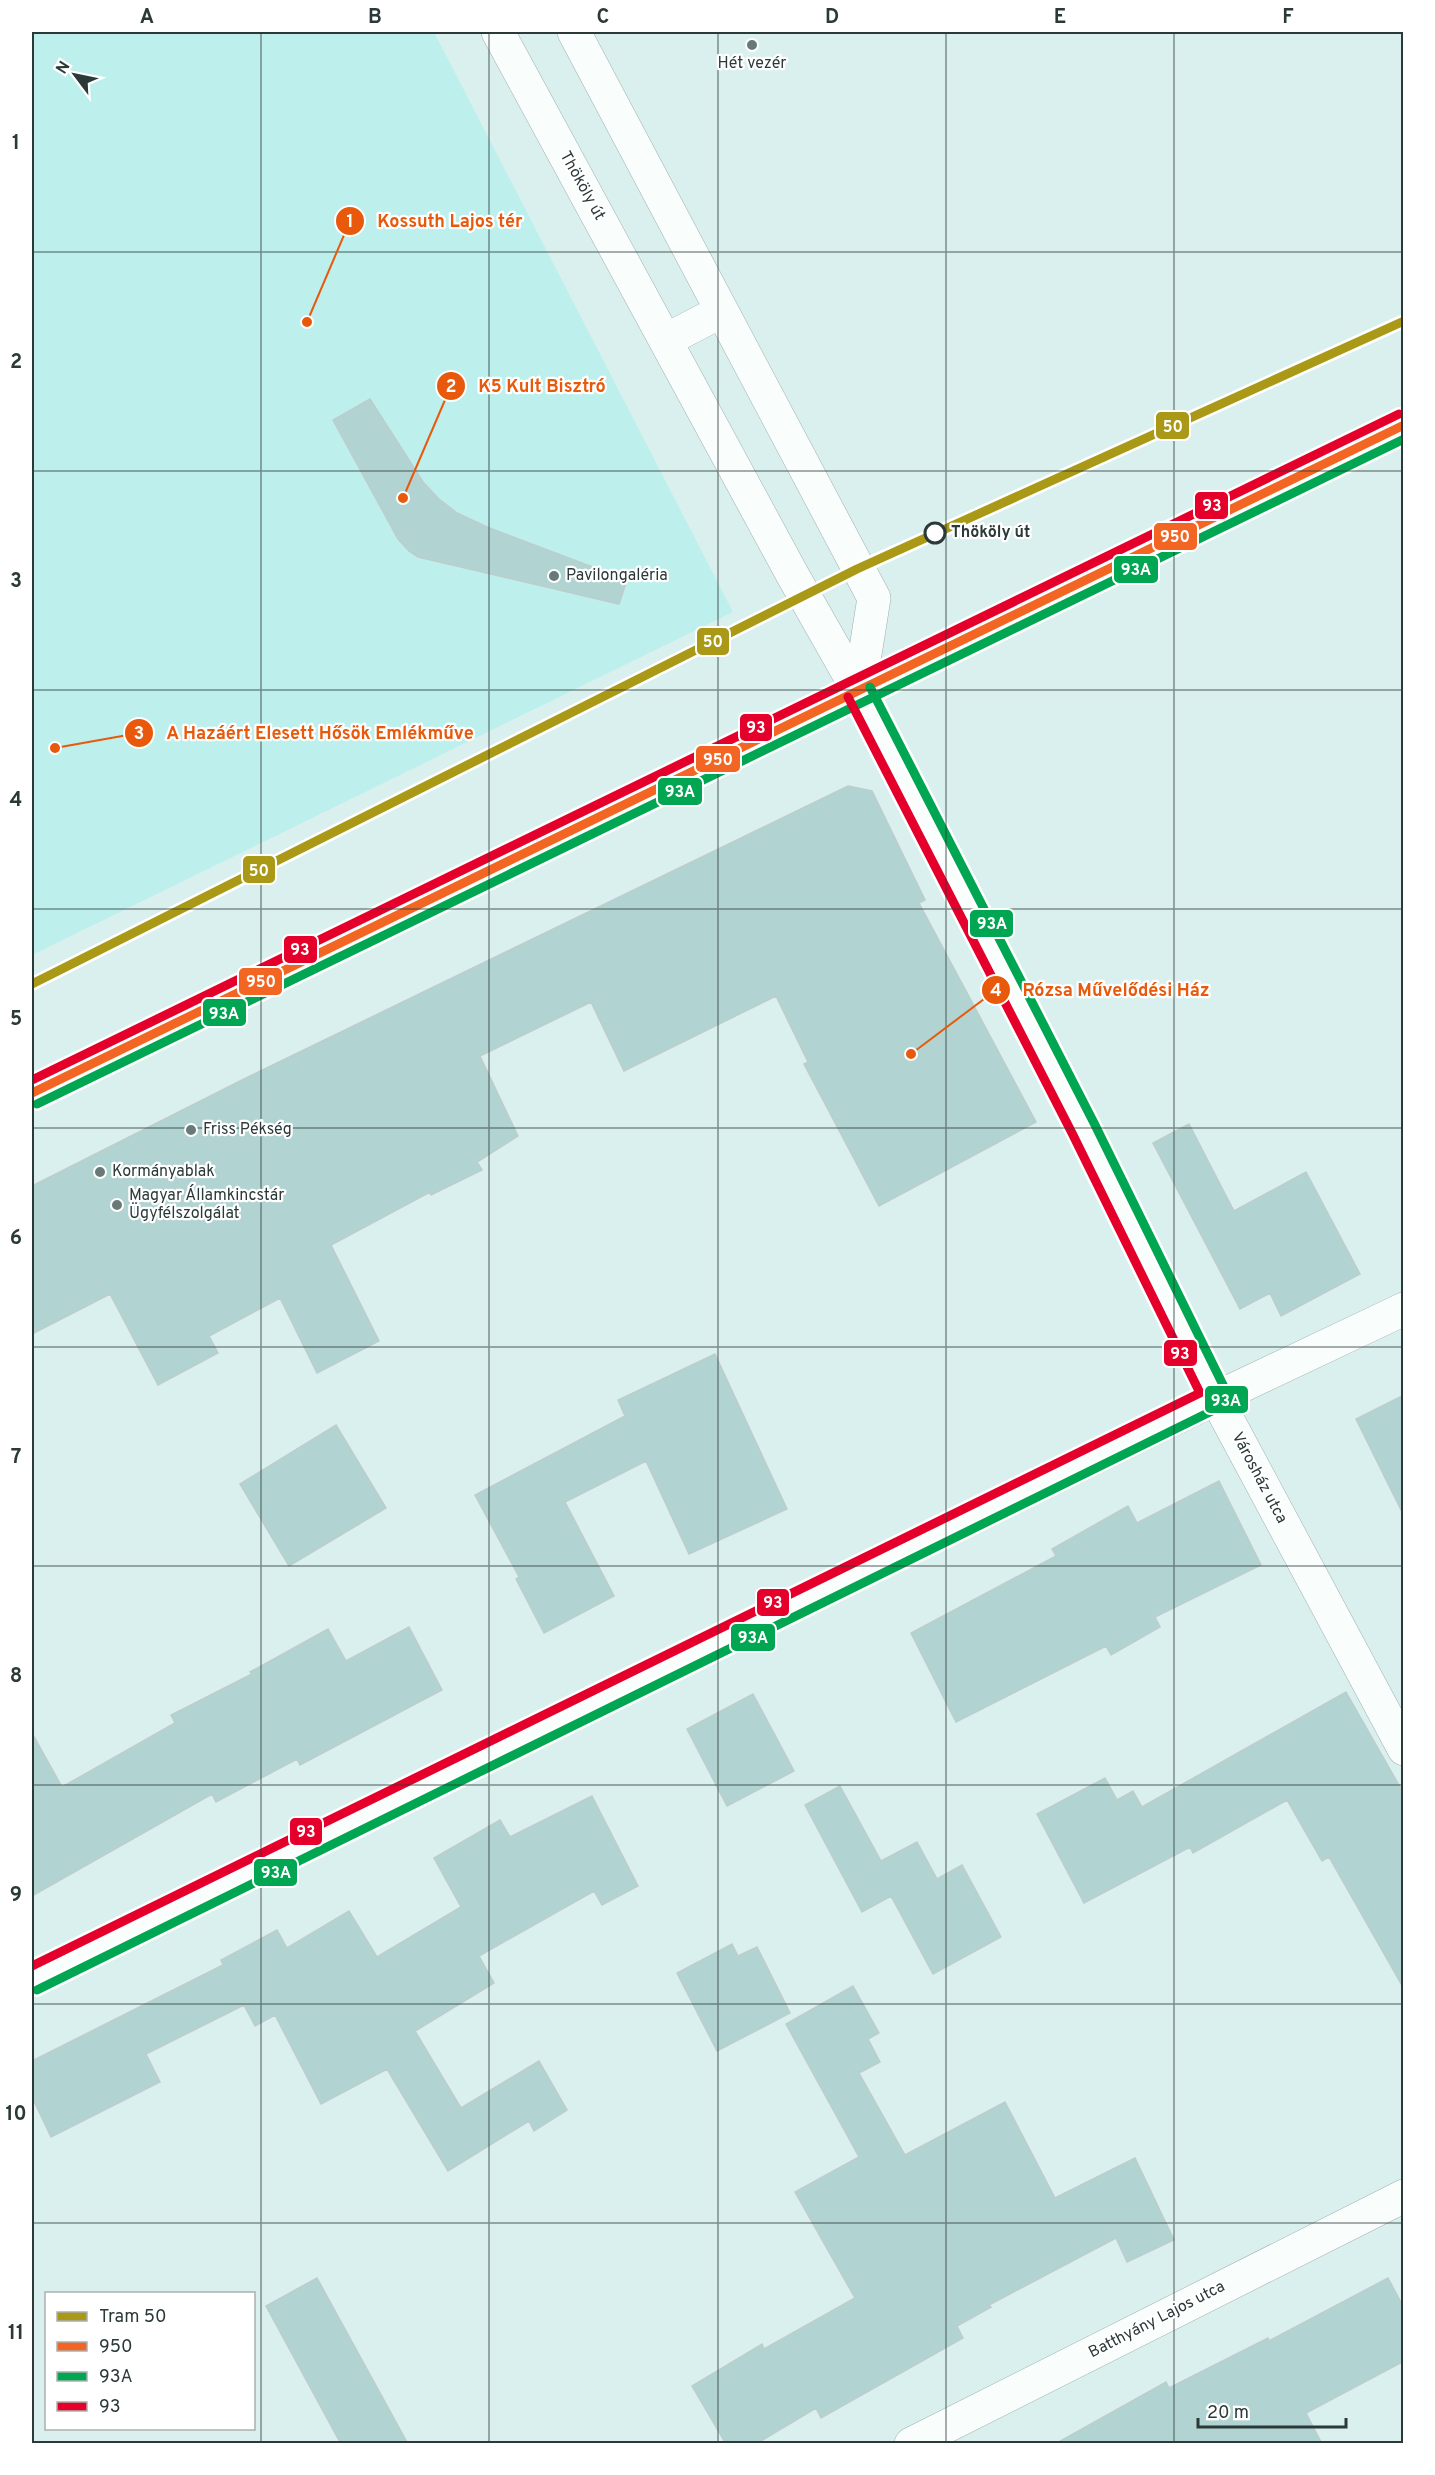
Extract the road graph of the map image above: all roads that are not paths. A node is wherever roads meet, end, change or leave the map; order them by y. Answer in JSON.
{"nodes":[{"id":1,"x":498,"y":32,"type":"edge"},
{"id":2,"x":574,"y":32,"type":"edge"},
{"id":3,"x":722,"y":311,"type":"junction"},
{"id":4,"x":666,"y":340,"type":"junction"},
{"id":5,"x":1404,"y":425,"type":"edge"},
{"id":6,"x":859,"y":692,"type":"junction"},
{"id":7,"x":32,"y":1094,"type":"edge"},
{"id":8,"x":1404,"y":1309,"type":"edge"},
{"id":9,"x":1216,"y":1398,"type":"junction"},
{"id":10,"x":1404,"y":1749,"type":"edge"},
{"id":11,"x":32,"y":1979,"type":"edge"},
{"id":12,"x":1404,"y":2196,"type":"edge"},
{"id":13,"x":911,"y":2444,"type":"edge"}],
"edges":[{"from":1,"to":4,"type":"street","name":"Thököly út"},
{"from":2,"to":3,"type":"street"},
{"from":3,"to":4,"type":"street"},
{"from":3,"to":6,"type":"street"},
{"from":4,"to":6,"type":"street","name":"Thököly út"},
{"from":5,"to":6,"type":"main road"},
{"from":6,"to":7,"type":"main road"},
{"from":6,"to":9,"type":"street","name":"Városház utca"},
{"from":8,"to":9,"type":"street"},
{"from":9,"to":10,"type":"street","name":"Városház utca"},
{"from":9,"to":11,"type":"street"},
{"from":12,"to":13,"type":"street","name":"Batthyány Lajos utca"}]}
